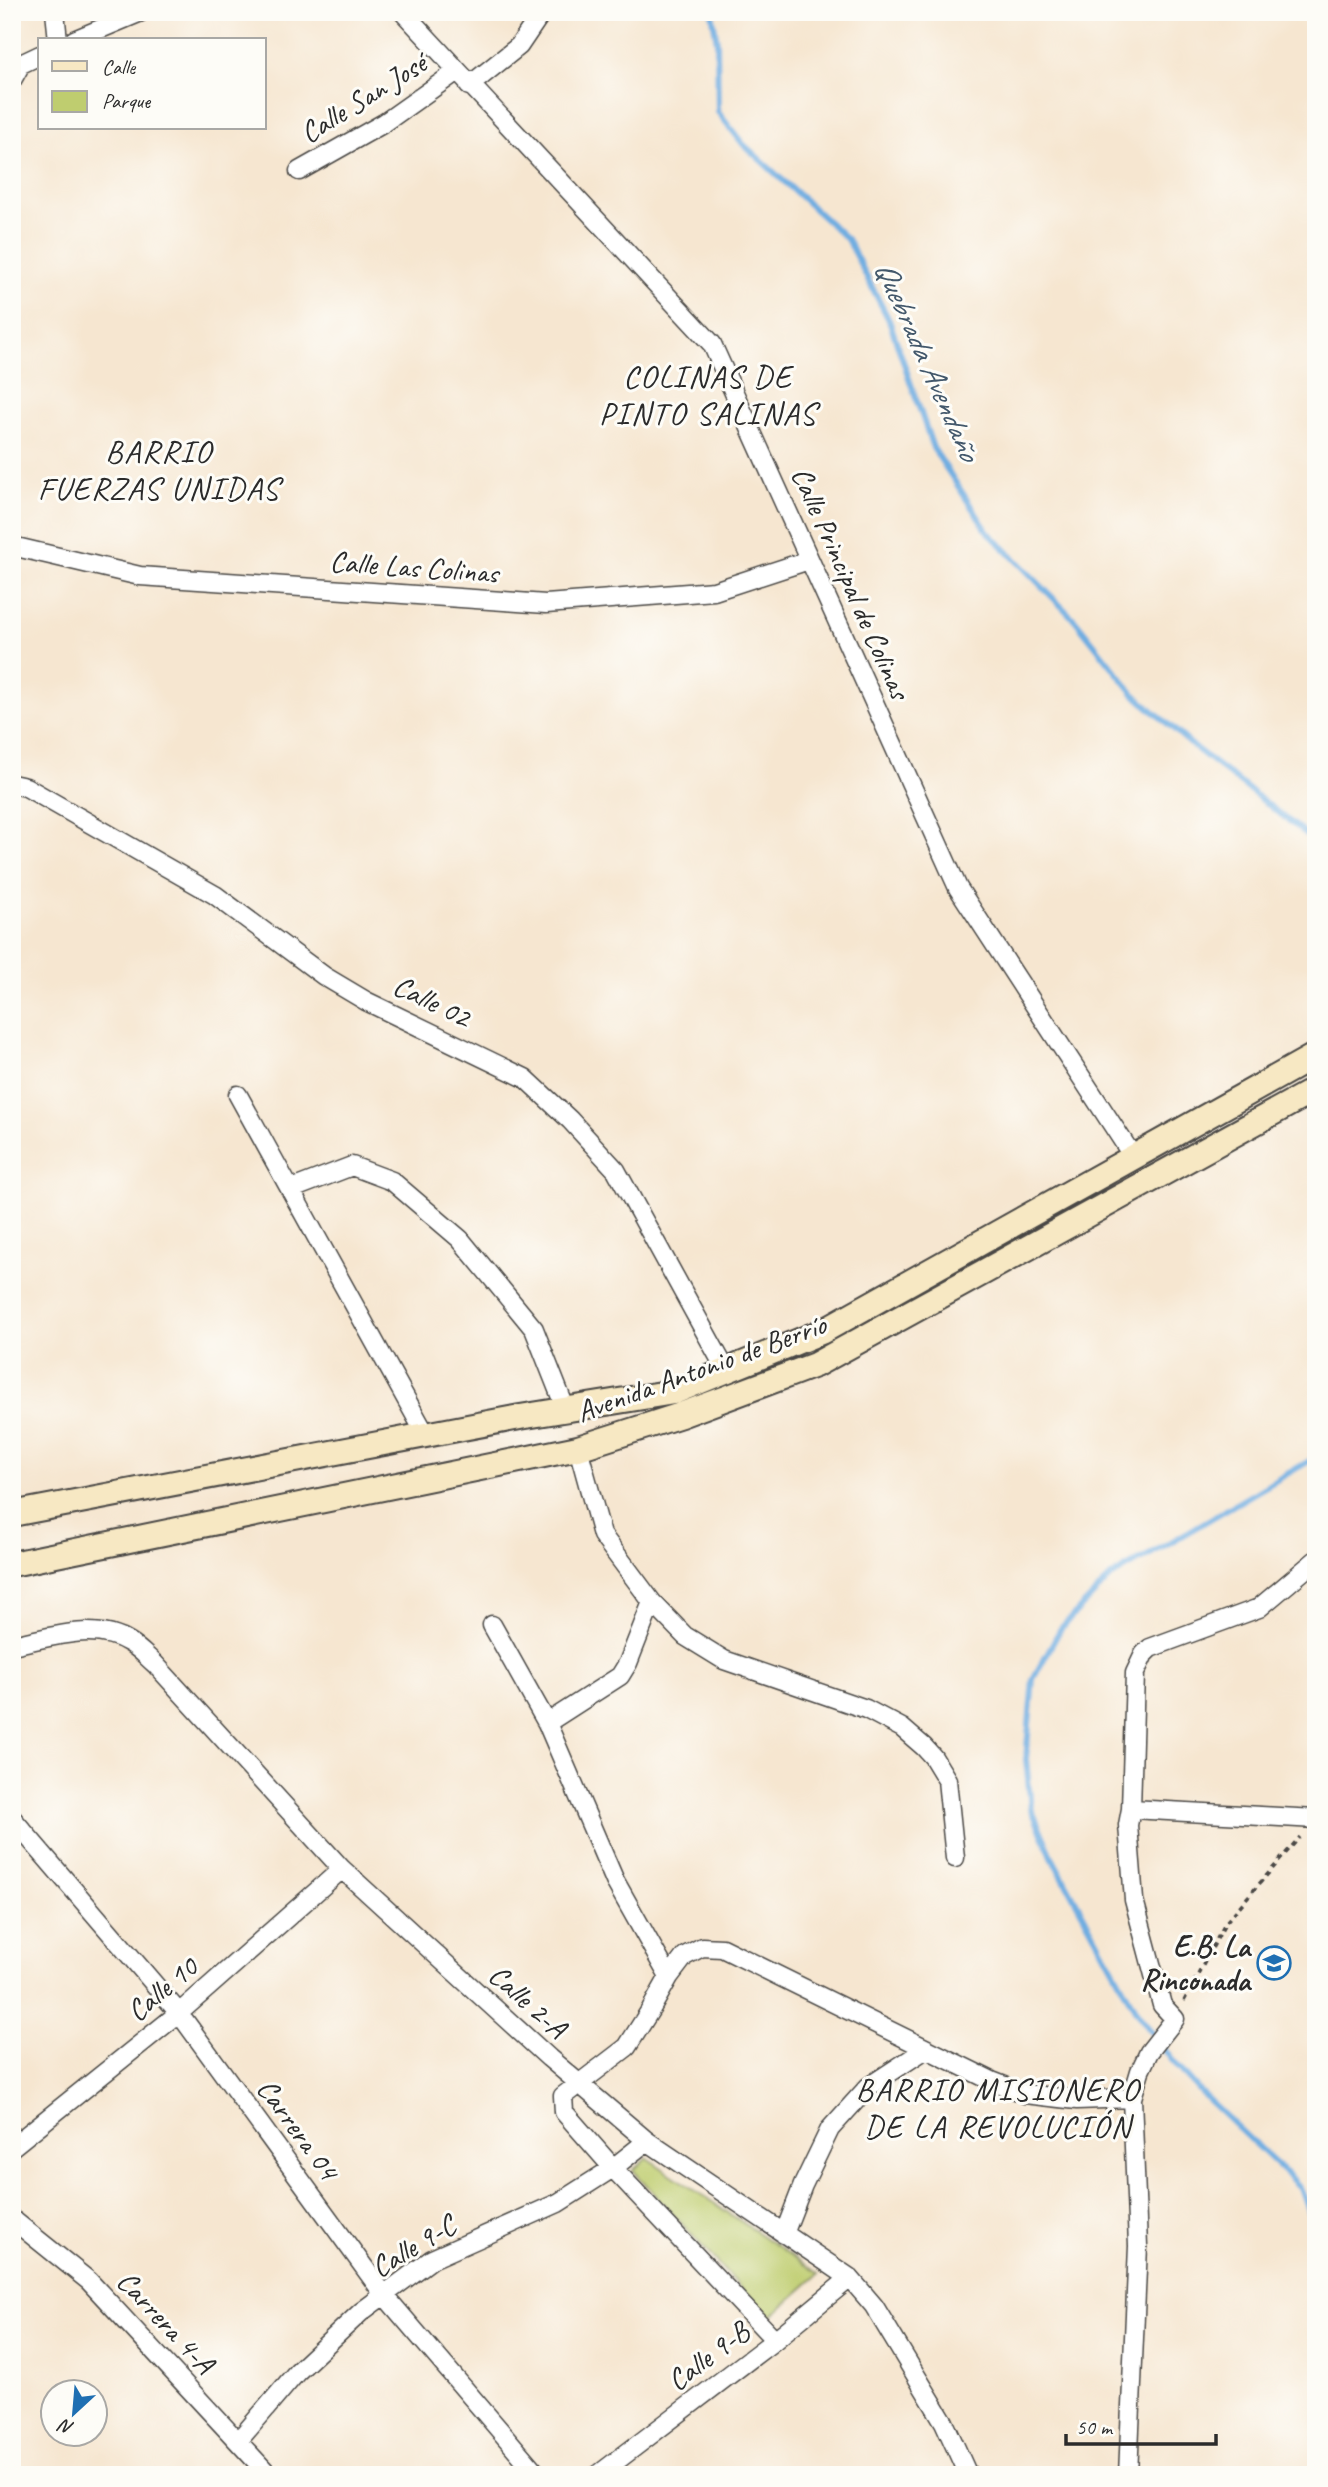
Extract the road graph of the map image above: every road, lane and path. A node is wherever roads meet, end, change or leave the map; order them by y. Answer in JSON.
{"nodes":[{"id":1,"x":55,"y":12,"type":"edge"},
{"id":2,"x":141,"y":12,"type":"edge"},
{"id":3,"x":403,"y":12,"type":"edge"},
{"id":4,"x":541,"y":12,"type":"edge"},
{"id":5,"x":58,"y":38,"type":"edge"},
{"id":6,"x":79,"y":38,"type":"edge"},
{"id":7,"x":38,"y":56,"type":"edge"},
{"id":8,"x":456,"y":72,"type":"junction"},
{"id":9,"x":12,"y":80,"type":"edge"},
{"id":10,"x":469,"y":86,"type":"junction"},
{"id":11,"x":299,"y":171,"type":"dead end"},
{"id":12,"x":12,"y":546,"type":"edge"},
{"id":13,"x":810,"y":560,"type":"junction"},
{"id":14,"x":12,"y":784,"type":"edge"},
{"id":15,"x":1316,"y":1055,"type":"edge"},
{"id":16,"x":1316,"y":1089,"type":"edge"},
{"id":17,"x":239,"y":1095,"type":"dead end"},
{"id":18,"x":1134,"y":1158,"type":"junction"},
{"id":19,"x":292,"y":1189,"type":"junction"},
{"id":20,"x":726,"y":1370,"type":"junction"},
{"id":21,"x":565,"y":1410,"type":"junction"},
{"id":22,"x":426,"y":1435,"type":"junction"},
{"id":23,"x":579,"y":1448,"type":"junction"},
{"id":24,"x":12,"y":1514,"type":"edge"},
{"id":25,"x":1316,"y":1560,"type":"edge"},
{"id":26,"x":12,"y":1564,"type":"edge"},
{"id":27,"x":652,"y":1602,"type":"junction"},
{"id":28,"x":492,"y":1625,"type":"dead end"},
{"id":29,"x":12,"y":1645,"type":"edge"},
{"id":30,"x":547,"y":1723,"type":"junction"},
{"id":31,"x":1131,"y":1809,"type":"junction"},
{"id":32,"x":12,"y":1818,"type":"edge"},
{"id":33,"x":1311,"y":1824,"type":"edge"},
{"id":34,"x":955,"y":1858,"type":"dead end"},
{"id":35,"x":342,"y":1869,"type":"junction"},
{"id":36,"x":668,"y":1977,"type":"junction"},
{"id":37,"x":179,"y":2014,"type":"junction"},
{"id":38,"x":1170,"y":2026,"type":"junction"},
{"id":39,"x":926,"y":2049,"type":"junction"},
{"id":40,"x":581,"y":2084,"type":"junction"},
{"id":41,"x":1132,"y":2098,"type":"junction"},
{"id":42,"x":647,"y":2141,"type":"junction"},
{"id":43,"x":12,"y":2147,"type":"edge"},
{"id":44,"x":613,"y":2168,"type":"junction"},
{"id":45,"x":12,"y":2219,"type":"edge"},
{"id":46,"x":784,"y":2234,"type":"junction"},
{"id":47,"x":850,"y":2278,"type":"junction"},
{"id":48,"x":385,"y":2296,"type":"junction"},
{"id":49,"x":775,"y":2340,"type":"junction"},
{"id":50,"x":239,"y":2440,"type":"junction"},
{"id":51,"x":965,"y":2473,"type":"edge"},
{"id":52,"x":270,"y":2475,"type":"edge"},
{"id":53,"x":538,"y":2475,"type":"edge"},
{"id":54,"x":598,"y":2475,"type":"edge"},
{"id":55,"x":1128,"y":2475,"type":"edge"}],
"edges":[{"from":1,"to":5,"type":"street"},
{"from":2,"to":6,"type":"street"},
{"from":3,"to":8,"type":"street","name":"Calle Principal de Colinas"},
{"from":4,"to":10,"type":"street","name":"Calle San José"},
{"from":7,"to":9,"type":"street"},
{"from":8,"to":10,"type":"street","name":"Calle Principal de Colinas"},
{"from":8,"to":11,"type":"street","name":"Calle San José"},
{"from":10,"to":13,"type":"street","name":"Calle Principal de Colinas"},
{"from":12,"to":13,"type":"street","name":"Calle Las Colinas"},
{"from":13,"to":18,"type":"street","name":"Calle Principal de Colinas"},
{"from":14,"to":20,"type":"street","name":"Calle 02"},
{"from":15,"to":18,"type":"street","name":"Avenida Antonio de Berrío"},
{"from":16,"to":23,"type":"street","name":"Avenida Antonio de Berrío"},
{"from":17,"to":19,"type":"street"},
{"from":18,"to":20,"type":"street","name":"Avenida Antonio de Berrío"},
{"from":19,"to":21,"type":"street"},
{"from":19,"to":22,"type":"street"},
{"from":20,"to":21,"type":"street","name":"Avenida Antonio de Berrío"},
{"from":21,"to":22,"type":"street","name":"Avenida Antonio de Berrío"},
{"from":22,"to":24,"type":"street","name":"Avenida Antonio de Berrío"},
{"from":23,"to":26,"type":"street","name":"Avenida Antonio de Berrío"},
{"from":23,"to":27,"type":"street"},
{"from":25,"to":31,"type":"street"},
{"from":27,"to":30,"type":"street"},
{"from":27,"to":34,"type":"street"},
{"from":28,"to":30,"type":"street"},
{"from":29,"to":35,"type":"street","name":"Calle 2-A"},
{"from":30,"to":36,"type":"street"},
{"from":31,"to":33,"type":"street"},
{"from":31,"to":38,"type":"street"},
{"from":32,"to":37,"type":"street","name":"Carrera 04"},
{"from":33,"to":38,"type":"path"},
{"from":35,"to":37,"type":"street","name":"Calle 10"},
{"from":35,"to":40,"type":"street","name":"Calle 2-A"},
{"from":36,"to":39,"type":"street"},
{"from":36,"to":40,"type":"street"},
{"from":37,"to":43,"type":"street","name":"Calle 10"},
{"from":37,"to":48,"type":"street","name":"Carrera 04"},
{"from":38,"to":41,"type":"street"},
{"from":39,"to":41,"type":"street"},
{"from":39,"to":46,"type":"street"},
{"from":40,"to":42,"type":"street","name":"Calle 2-A"},
{"from":40,"to":44,"type":"street"},
{"from":41,"to":55,"type":"street"},
{"from":42,"to":44,"type":"street","name":"Calle 9-C"},
{"from":42,"to":46,"type":"street","name":"Calle 2-A"},
{"from":44,"to":48,"type":"street","name":"Calle 9-C"},
{"from":44,"to":49,"type":"street"},
{"from":45,"to":50,"type":"street","name":"Carrera 4-A"},
{"from":46,"to":47,"type":"street","name":"Calle 2-A"},
{"from":47,"to":49,"type":"street","name":"Calle 9-B"},
{"from":47,"to":51,"type":"street","name":"Calle 2-A"},
{"from":48,"to":50,"type":"street","name":"Calle 9-C"},
{"from":48,"to":53,"type":"street","name":"Carrera 04"},
{"from":49,"to":54,"type":"street","name":"Calle 9-B"},
{"from":50,"to":52,"type":"street","name":"Carrera 4-A"}]}
